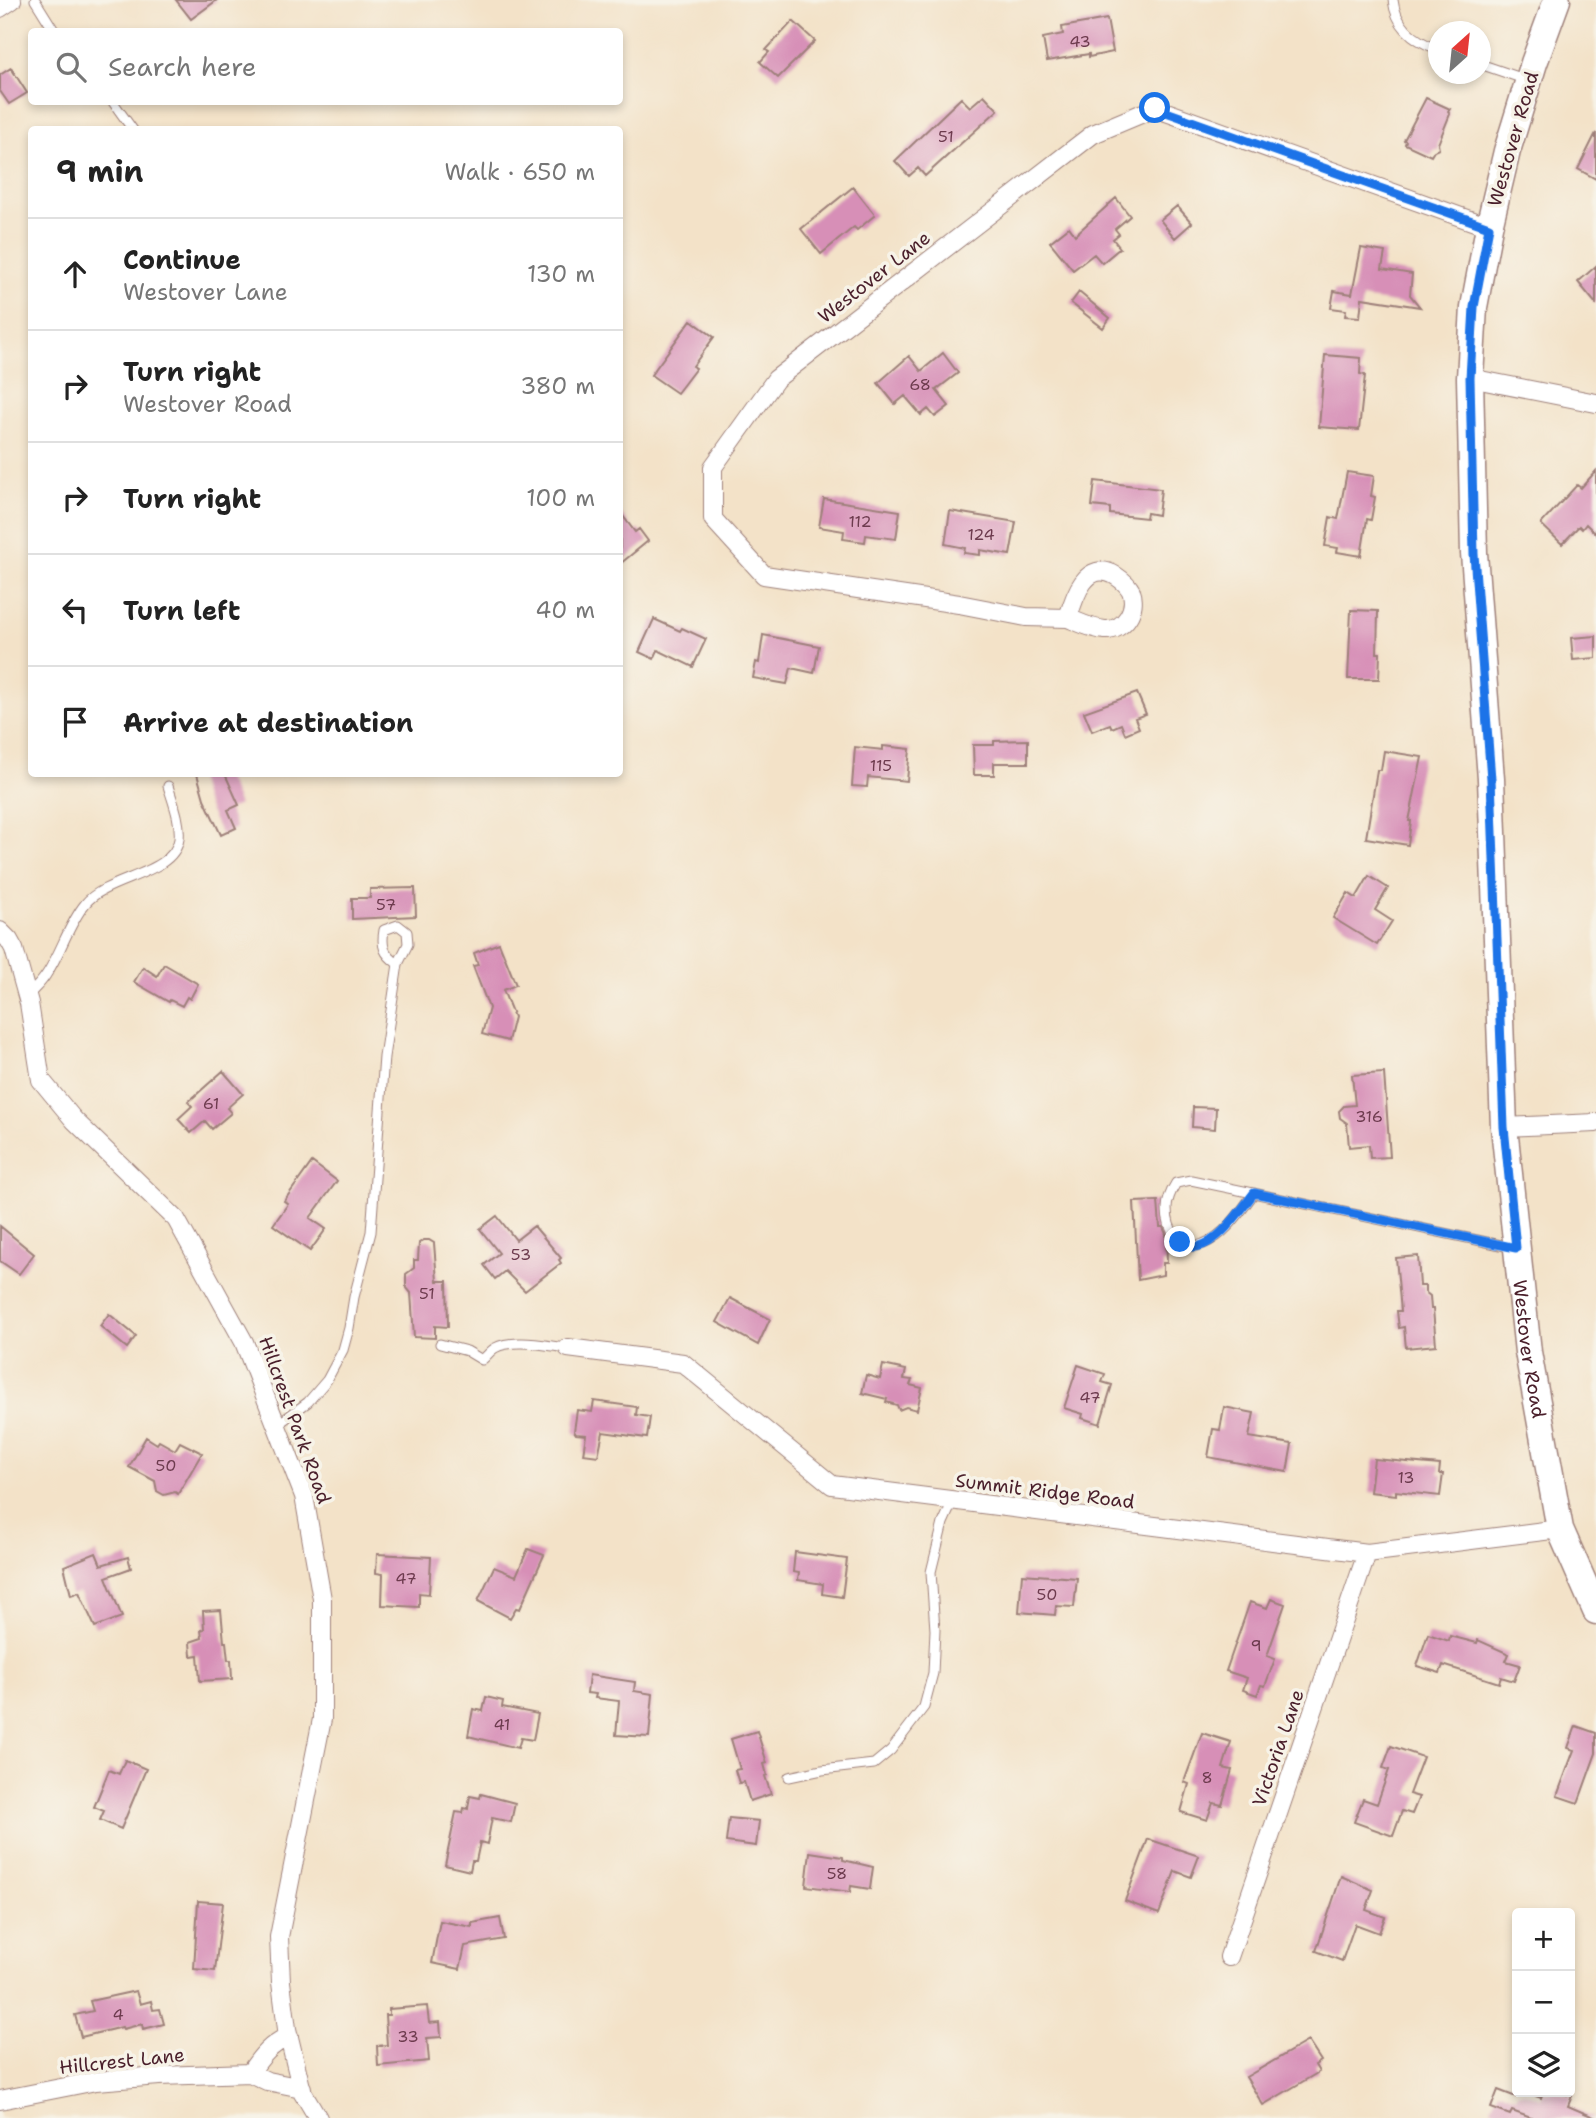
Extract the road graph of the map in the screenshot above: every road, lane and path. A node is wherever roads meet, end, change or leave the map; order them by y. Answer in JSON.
{"nodes":[{"id":1,"x":12,"y":0,"type":"edge"},
{"id":2,"x":35,"y":0,"type":"edge"},
{"id":3,"x":1393,"y":0,"type":"edge"},
{"id":4,"x":1557,"y":0,"type":"edge"},
{"id":5,"x":0,"y":8,"type":"edge"},
{"id":6,"x":52,"y":28,"type":"edge"},
{"id":7,"x":1428,"y":44,"type":"edge"},
{"id":8,"x":1491,"y":68,"type":"edge"},
{"id":9,"x":1529,"y":81,"type":"junction"},
{"id":10,"x":115,"y":105,"type":"edge"},
{"id":11,"x":131,"y":126,"type":"edge"},
{"id":12,"x":1489,"y":227,"type":"junction"},
{"id":13,"x":1470,"y":378,"type":"junction"},
{"id":14,"x":1596,"y":404,"type":"edge"},
{"id":15,"x":1068,"y":618,"type":"dead end"},
{"id":16,"x":168,"y":786,"type":"dead end"},
{"id":17,"x":0,"y":931,"type":"edge"},
{"id":18,"x":398,"y":964,"type":"dead end"},
{"id":19,"x":27,"y":997,"type":"junction"},
{"id":20,"x":1596,"y":1123,"type":"edge"},
{"id":21,"x":1504,"y":1127,"type":"junction"},
{"id":22,"x":1254,"y":1193,"type":"junction"},
{"id":23,"x":1516,"y":1248,"type":"junction"},
{"id":24,"x":440,"y":1344,"type":"dead end"},
{"id":25,"x":568,"y":1348,"type":"joint"},
{"id":26,"x":277,"y":1425,"type":"junction"},
{"id":27,"x":953,"y":1500,"type":"junction"},
{"id":28,"x":1560,"y":1529,"type":"junction"},
{"id":29,"x":1367,"y":1553,"type":"junction"},
{"id":30,"x":1596,"y":1611,"type":"edge"},
{"id":31,"x":789,"y":1777,"type":"dead end"},
{"id":32,"x":1229,"y":1957,"type":"dead end"},
{"id":33,"x":289,"y":2036,"type":"junction"},
{"id":34,"x":250,"y":2073,"type":"junction"},
{"id":35,"x":302,"y":2088,"type":"junction"},
{"id":36,"x":0,"y":2100,"type":"edge"},
{"id":37,"x":318,"y":2118,"type":"edge"}],
"edges":[{"from":1,"to":5,"type":"street"},
{"from":2,"to":6,"type":"lane"},
{"from":3,"to":7,"type":"lane"},
{"from":4,"to":9,"type":"street","name":"Westover Road"},
{"from":8,"to":9,"type":"lane"},
{"from":9,"to":12,"type":"street","name":"Westover Road"},
{"from":10,"to":11,"type":"lane"},
{"from":12,"to":13,"type":"street","name":"Westover Road"},
{"from":12,"to":15,"type":"street","name":"Westover Lane"},
{"from":13,"to":14,"type":"street"},
{"from":13,"to":21,"type":"street","name":"Westover Road"},
{"from":16,"to":19,"type":"lane"},
{"from":17,"to":19,"type":"street","name":"Hillcrest Park Road"},
{"from":18,"to":26,"type":"lane"},
{"from":19,"to":26,"type":"street","name":"Hillcrest Park Road"},
{"from":20,"to":21,"type":"street"},
{"from":21,"to":23,"type":"street","name":"Westover Road"},
{"from":22,"to":22,"type":"lane"},
{"from":22,"to":23,"type":"lane"},
{"from":23,"to":28,"type":"street","name":"Westover Road"},
{"from":24,"to":25,"type":"lane"},
{"from":25,"to":27,"type":"street","name":"Summit Ridge Road"},
{"from":26,"to":33,"type":"street","name":"Hillcrest Park Road"},
{"from":27,"to":29,"type":"street","name":"Summit Ridge Road"},
{"from":27,"to":31,"type":"lane"},
{"from":28,"to":29,"type":"street","name":"Summit Ridge Road"},
{"from":28,"to":30,"type":"street","name":"Westover Road"},
{"from":29,"to":32,"type":"street","name":"Victoria Lane"},
{"from":33,"to":34,"type":"street"},
{"from":33,"to":35,"type":"street","name":"Hillcrest Park Road"},
{"from":34,"to":35,"type":"street","name":"Hillcrest Lane"},
{"from":34,"to":36,"type":"street","name":"Hillcrest Lane"},
{"from":35,"to":37,"type":"street","name":"Hillcrest Park Road"}]}
